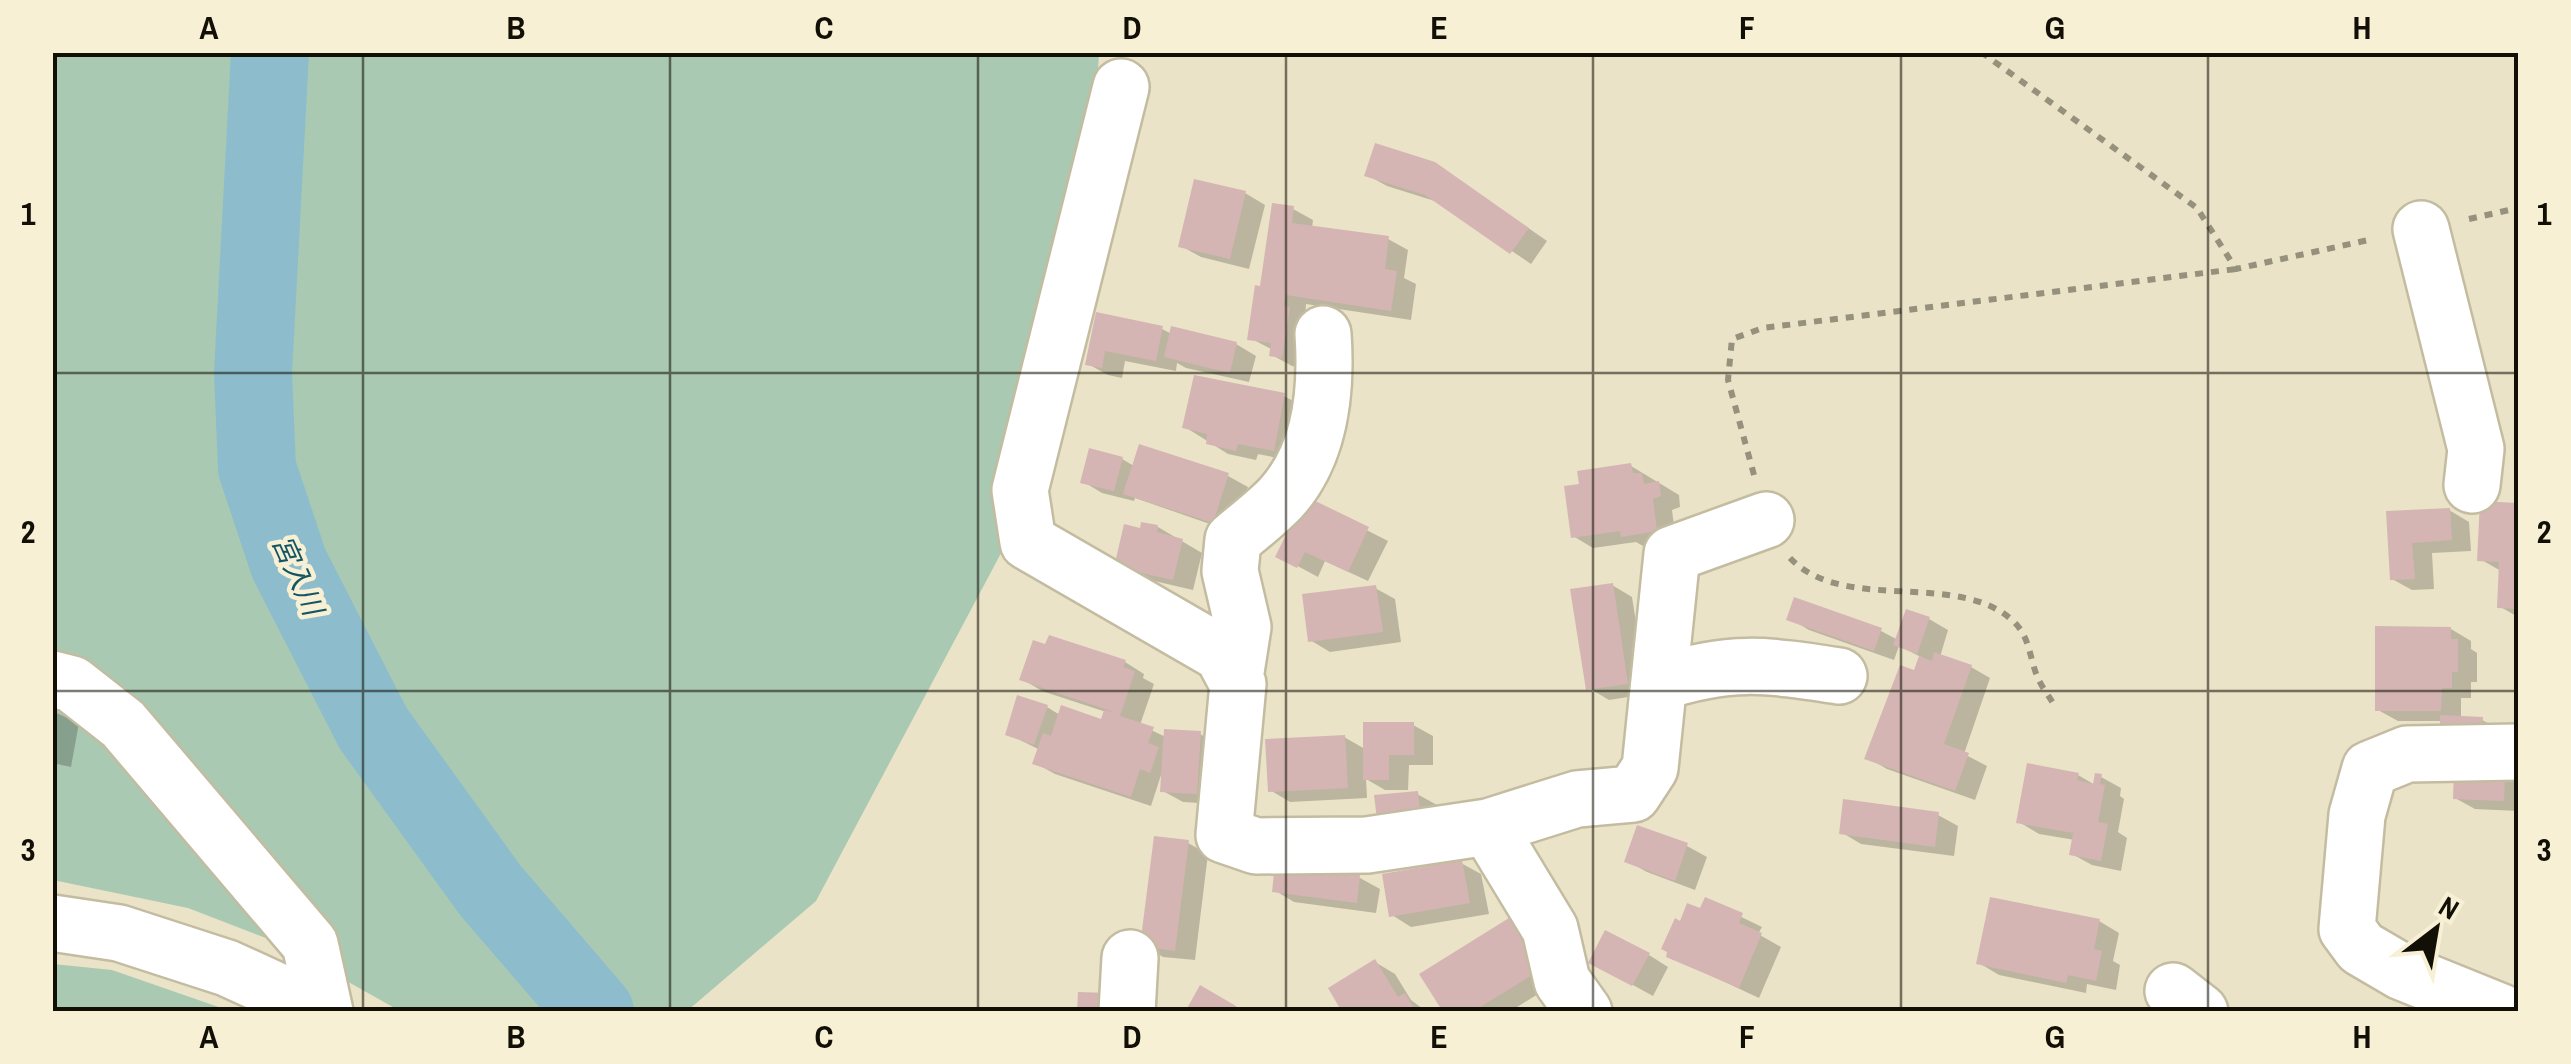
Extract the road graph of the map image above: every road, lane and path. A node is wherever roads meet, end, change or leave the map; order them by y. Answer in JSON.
{"nodes":[{"id":1,"x":1981,"y":52,"type":"edge"},
{"id":2,"x":1121,"y":87,"type":"dead end"},
{"id":3,"x":2518,"y":208,"type":"edge"},
{"id":4,"x":2421,"y":229,"type":"junction"},
{"id":5,"x":2236,"y":268,"type":"junction"},
{"id":6,"x":1322,"y":334,"type":"dead end"},
{"id":7,"x":2472,"y":485,"type":"dead end"},
{"id":8,"x":1766,"y":520,"type":"junction"},
{"id":9,"x":1840,"y":676,"type":"dead end"},
{"id":10,"x":1235,"y":678,"type":"junction"},
{"id":11,"x":52,"y":679,"type":"edge"},
{"id":12,"x":1659,"y":683,"type":"junction"},
{"id":13,"x":2053,"y":703,"type":"dead end"},
{"id":14,"x":2518,"y":752,"type":"edge"},
{"id":15,"x":1488,"y":827,"type":"junction"},
{"id":16,"x":52,"y":923,"type":"edge"},
{"id":17,"x":1130,"y":958,"type":"dead end"},
{"id":18,"x":324,"y":1012,"type":"edge"},
{"id":19,"x":1127,"y":1012,"type":"edge"},
{"id":20,"x":1584,"y":1012,"type":"edge"},
{"id":21,"x":2501,"y":1012,"type":"edge"}],
"edges":[{"from":1,"to":5,"type":"path"},
{"from":2,"to":10,"type":"street"},
{"from":3,"to":4,"type":"path"},
{"from":4,"to":5,"type":"path"},
{"from":4,"to":7,"type":"street"},
{"from":5,"to":8,"type":"path"},
{"from":6,"to":10,"type":"street"},
{"from":8,"to":12,"type":"street"},
{"from":8,"to":13,"type":"path"},
{"from":9,"to":12,"type":"street"},
{"from":10,"to":15,"type":"street"},
{"from":11,"to":18,"type":"street"},
{"from":12,"to":15,"type":"street"},
{"from":14,"to":21,"type":"street"},
{"from":15,"to":20,"type":"street"},
{"from":16,"to":18,"type":"street"},
{"from":17,"to":19,"type":"street"}]}
